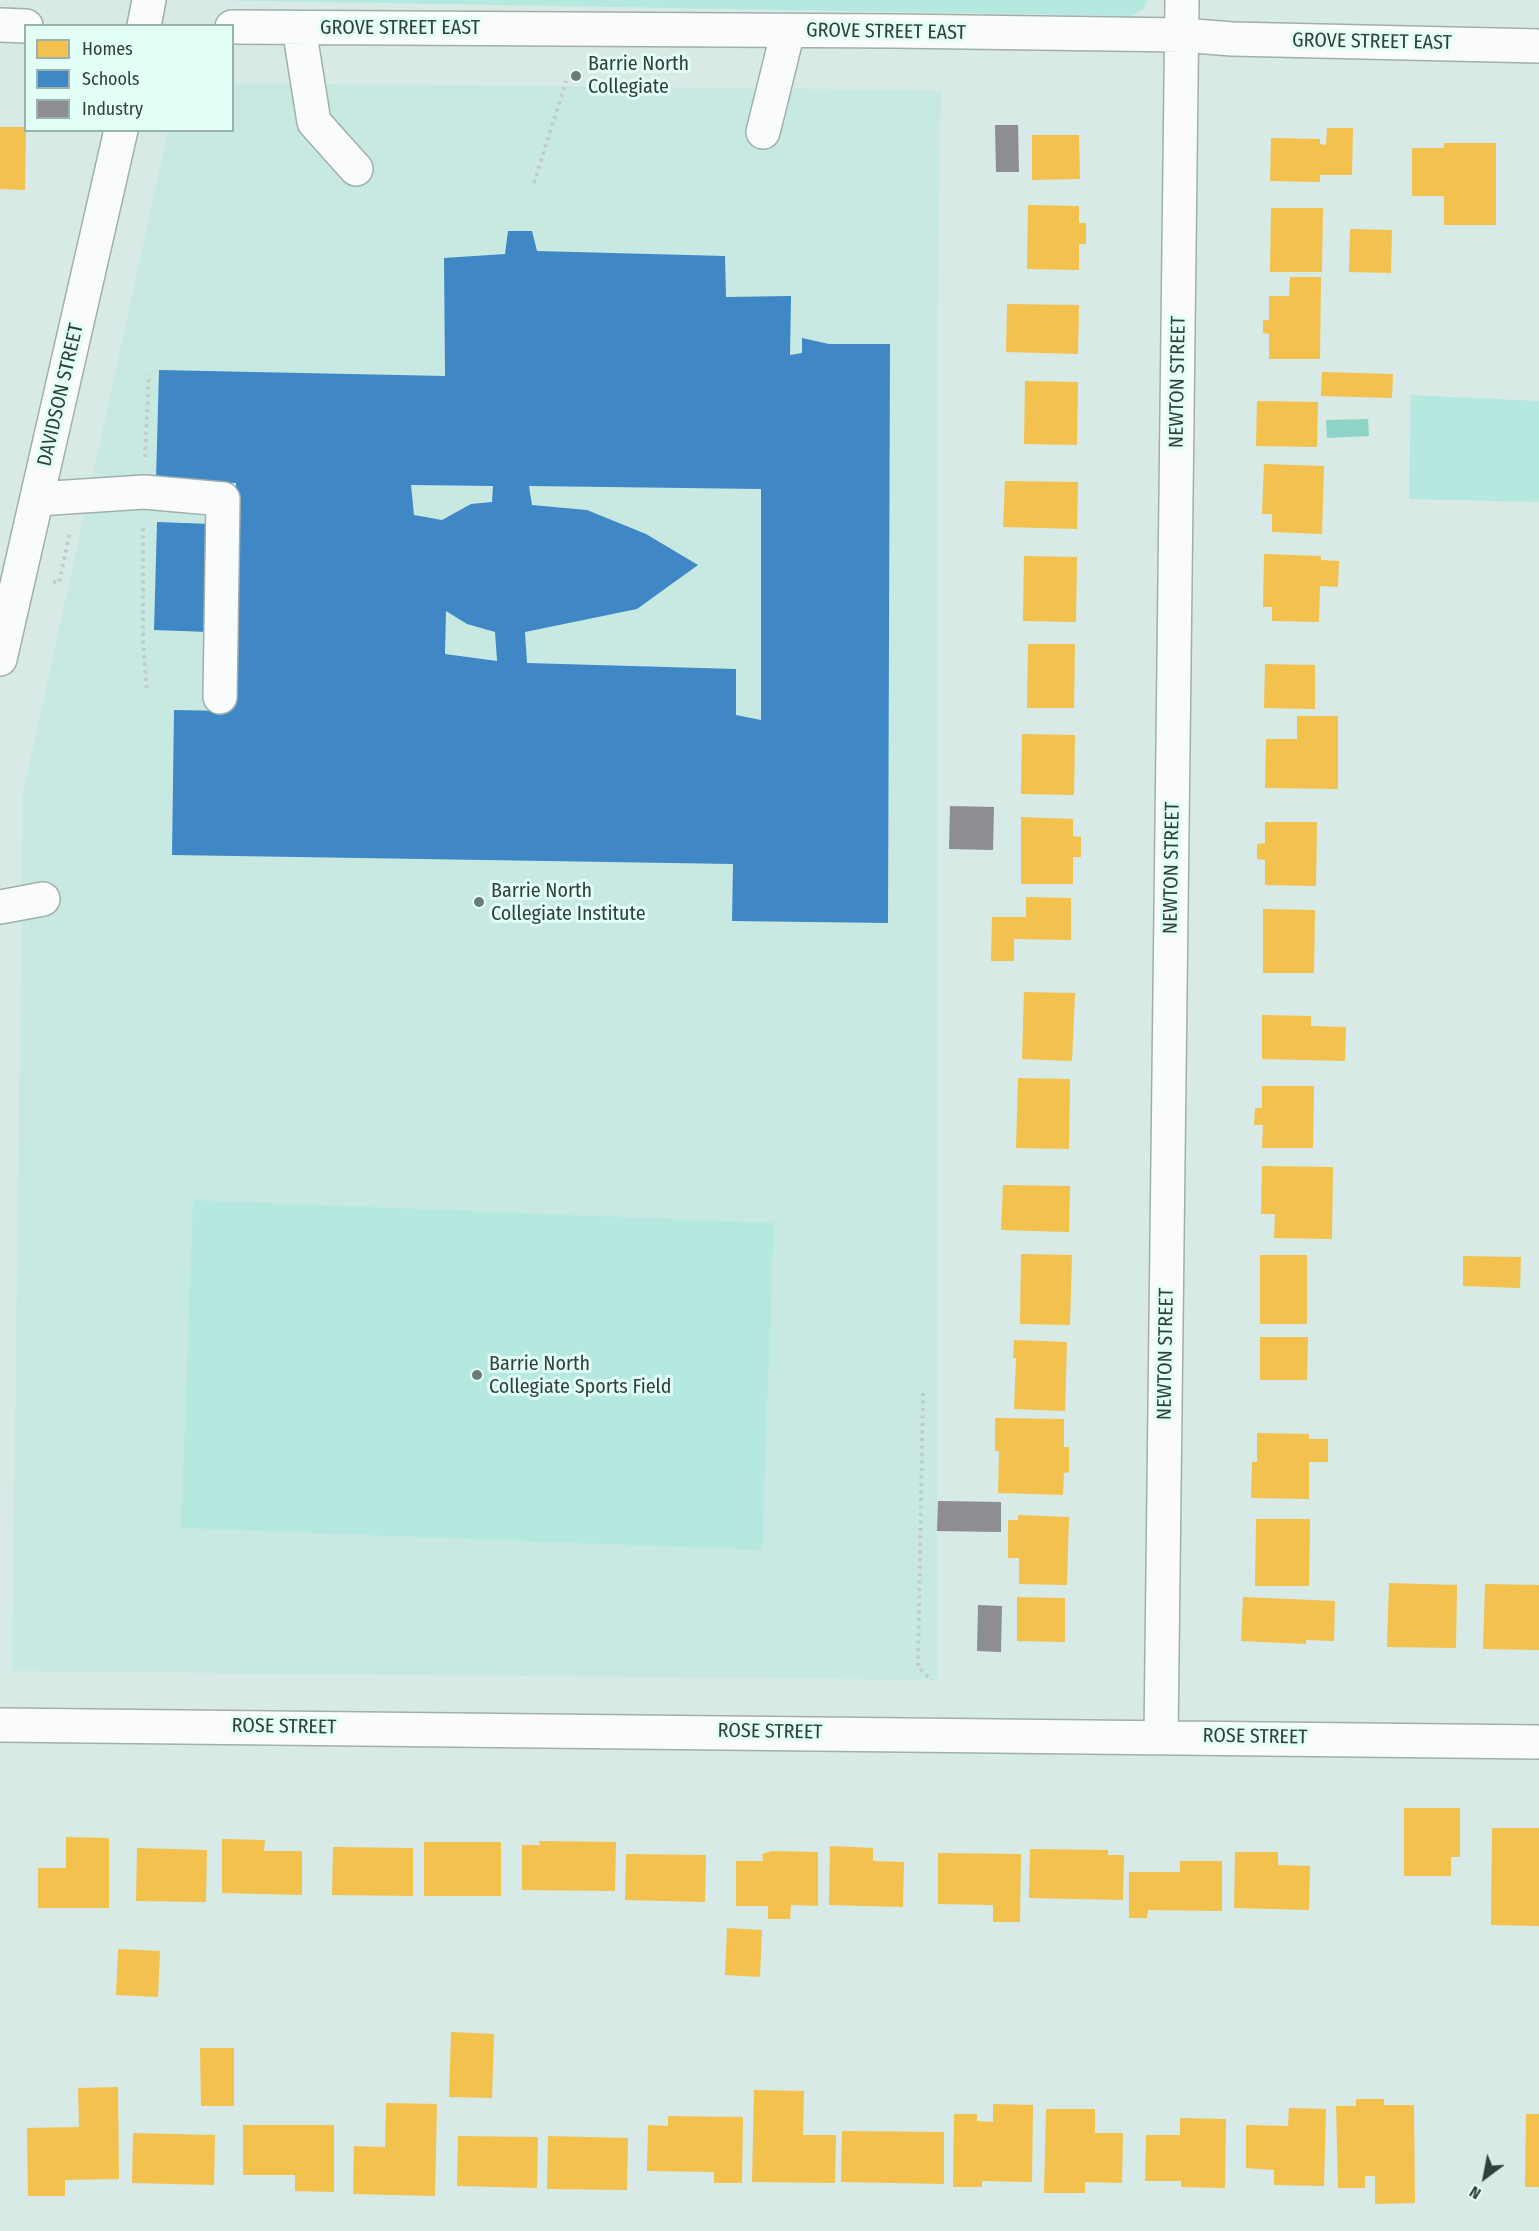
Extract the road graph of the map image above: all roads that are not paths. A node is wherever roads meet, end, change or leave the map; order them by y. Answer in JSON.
{"nodes":[{"id":1,"x":149,"y":0,"type":"edge"},
{"id":2,"x":1182,"y":0,"type":"edge"},
{"id":3,"x":144,"y":24,"type":"edge"},
{"id":4,"x":0,"y":26,"type":"edge"},
{"id":5,"x":24,"y":26,"type":"edge"},
{"id":6,"x":234,"y":27,"type":"edge"},
{"id":7,"x":299,"y":28,"type":"junction"},
{"id":8,"x":788,"y":31,"type":"junction"},
{"id":9,"x":1182,"y":35,"type":"junction"},
{"id":10,"x":1539,"y":46,"type":"edge"},
{"id":11,"x":121,"y":132,"type":"edge"},
{"id":12,"x":763,"y":132,"type":"dead end"},
{"id":13,"x":356,"y":169,"type":"dead end"},
{"id":14,"x":37,"y":499,"type":"junction"},
{"id":15,"x":0,"y":659,"type":"edge"},
{"id":16,"x":220,"y":697,"type":"dead end"},
{"id":17,"x":44,"y":899,"type":"dead end"},
{"id":18,"x":0,"y":907,"type":"edge"},
{"id":19,"x":0,"y":1725,"type":"edge"},
{"id":20,"x":1161,"y":1736,"type":"junction"},
{"id":21,"x":1539,"y":1742,"type":"edge"}],
"edges":[{"from":1,"to":3,"type":"street"},
{"from":2,"to":9,"type":"street","name":"NEWTON STREET"},
{"from":4,"to":5,"type":"street"},
{"from":6,"to":7,"type":"street","name":"GROVE STREET EAST"},
{"from":7,"to":8,"type":"street","name":"GROVE STREET EAST"},
{"from":7,"to":13,"type":"street"},
{"from":8,"to":9,"type":"street","name":"GROVE STREET EAST"},
{"from":8,"to":12,"type":"street"},
{"from":9,"to":10,"type":"street","name":"GROVE STREET EAST"},
{"from":9,"to":20,"type":"street","name":"NEWTON STREET"},
{"from":11,"to":14,"type":"street","name":"DAVIDSON STREET"},
{"from":14,"to":15,"type":"street","name":"DAVIDSON STREET"},
{"from":14,"to":16,"type":"street"},
{"from":17,"to":18,"type":"street"},
{"from":19,"to":20,"type":"street","name":"ROSE STREET"},
{"from":20,"to":21,"type":"street","name":"ROSE STREET"}]}
